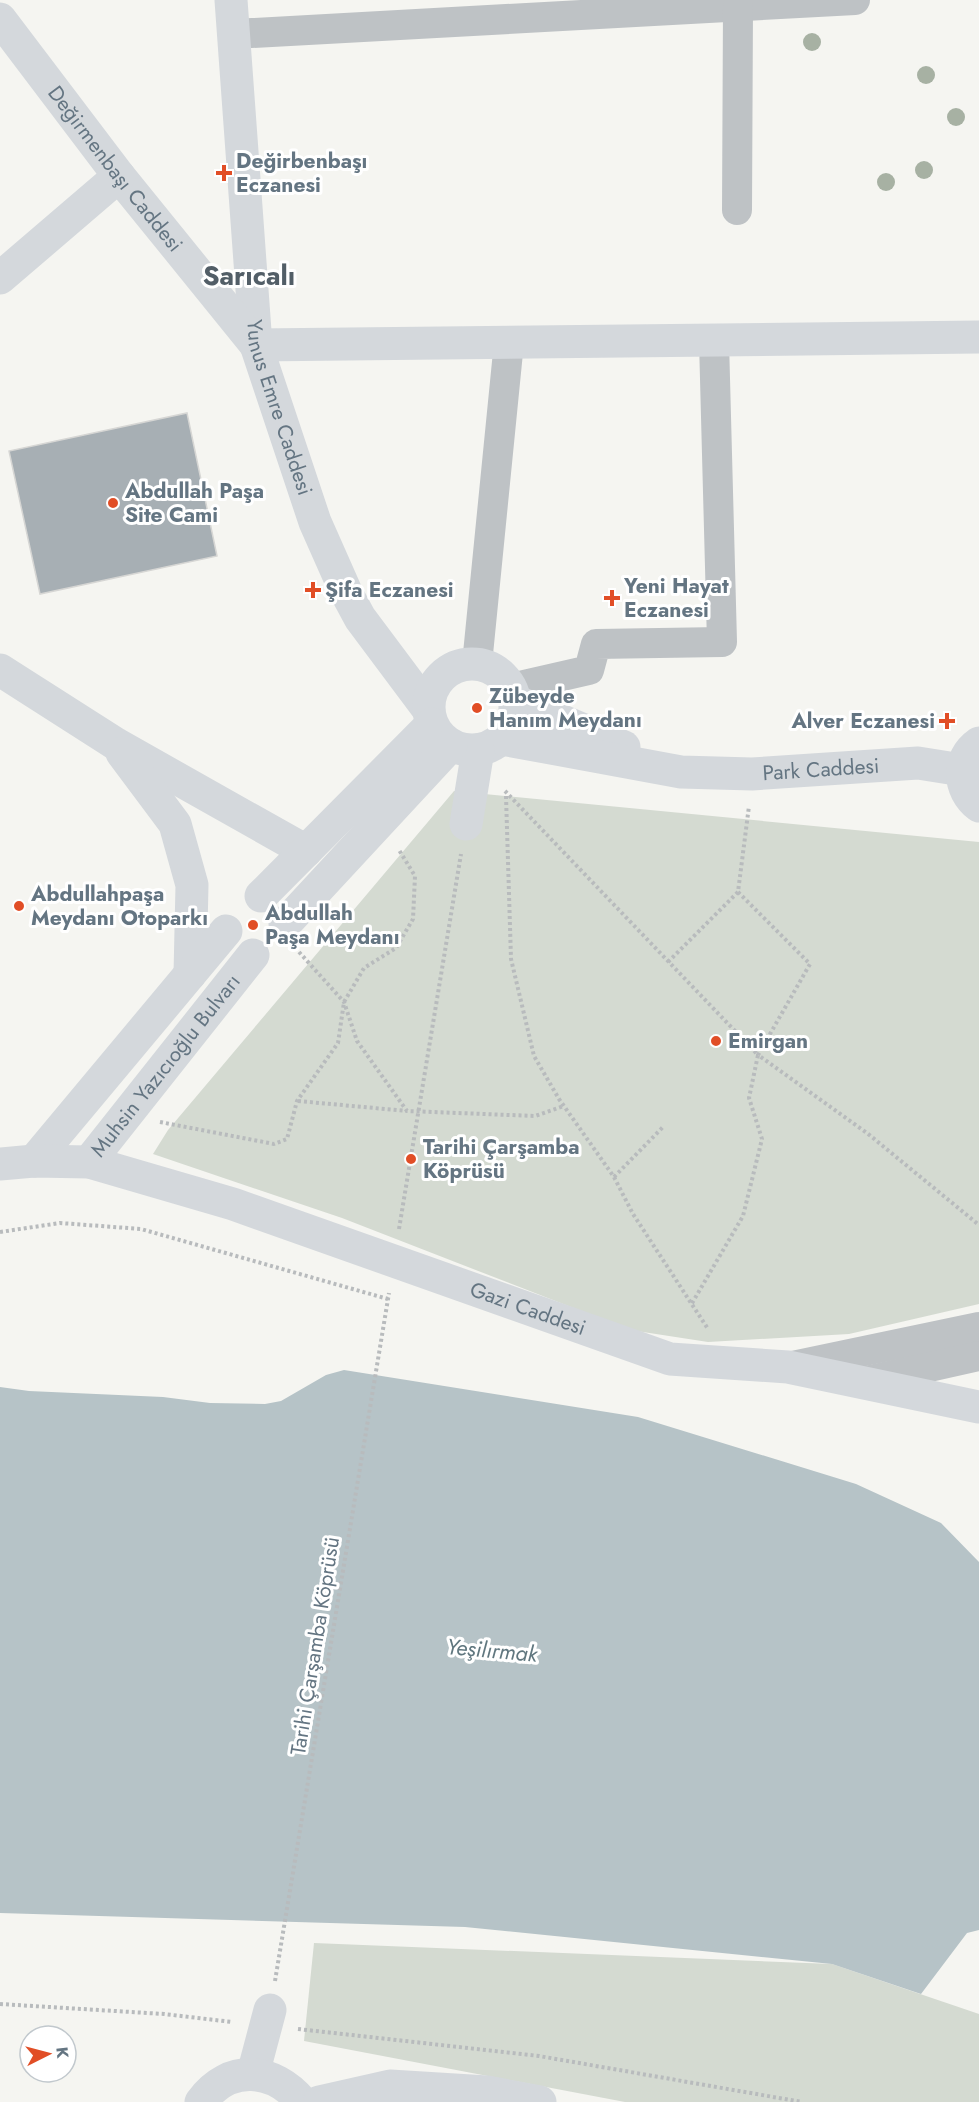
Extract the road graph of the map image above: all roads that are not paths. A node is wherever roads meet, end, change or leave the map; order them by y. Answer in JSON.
{"nodes":[{"id":1,"x":231,"y":0,"type":"edge"},
{"id":2,"x":855,"y":0,"type":"edge"},
{"id":3,"x":738,"y":7,"type":"junction"},
{"id":4,"x":559,"y":8,"type":"edge"},
{"id":5,"x":0,"y":19,"type":"edge"},
{"id":6,"x":234,"y":34,"type":"junction"},
{"id":7,"x":119,"y":176,"type":"junction"},
{"id":8,"x":736,"y":210,"type":"dead end"},
{"id":9,"x":0,"y":278,"type":"edge"},
{"id":10,"x":979,"y":337,"type":"edge"},
{"id":11,"x":714,"y":341,"type":"junction"},
{"id":12,"x":509,"y":342,"type":"junction"},
{"id":13,"x":256,"y":345,"type":"junction"},
{"id":14,"x":477,"y":664,"type":"junction"},
{"id":15,"x":0,"y":670,"type":"edge"},
{"id":16,"x":513,"y":695,"type":"junction"},
{"id":17,"x":458,"y":733,"type":"junction"},
{"id":18,"x":116,"y":744,"type":"junction"},
{"id":19,"x":970,"y":757,"type":"edge"},
{"id":20,"x":681,"y":772,"type":"junction"},
{"id":21,"x":979,"y":806,"type":"edge"},
{"id":22,"x":466,"y":824,"type":"road end"},
{"id":23,"x":306,"y":851,"type":"junction"},
{"id":24,"x":261,"y":896,"type":"junction"},
{"id":25,"x":284,"y":929,"type":"junction"},
{"id":26,"x":226,"y":931,"type":"junction"},
{"id":27,"x":253,"y":956,"type":"junction"},
{"id":28,"x":190,"y":974,"type":"junction"},
{"id":29,"x":34,"y":1161,"type":"junction"},
{"id":30,"x":89,"y":1162,"type":"junction"},
{"id":31,"x":0,"y":1164,"type":"edge"},
{"id":32,"x":979,"y":1327,"type":"edge"},
{"id":33,"x":979,"y":1356,"type":"edge"},
{"id":34,"x":788,"y":1367,"type":"junction"},
{"id":35,"x":862,"y":1382,"type":"junction"},
{"id":36,"x":979,"y":1407,"type":"edge"},
{"id":37,"x":282,"y":2019,"type":"road end"},
{"id":38,"x":253,"y":2074,"type":"junction"},
{"id":39,"x":201,"y":2102,"type":"edge"},
{"id":40,"x":302,"y":2102,"type":"edge"},
{"id":41,"x":319,"y":2102,"type":"edge"},
{"id":42,"x":540,"y":2102,"type":"edge"}],
"edges":[{"from":1,"to":6,"type":"main road","name":"Yunus Emre Caddesi"},
{"from":2,"to":3,"type":"street"},
{"from":3,"to":4,"type":"street"},
{"from":3,"to":8,"type":"street"},
{"from":4,"to":6,"type":"street"},
{"from":5,"to":7,"type":"main road","name":"Değirmenbaşı Caddesi"},
{"from":6,"to":13,"type":"main road","name":"Yunus Emre Caddesi"},
{"from":7,"to":9,"type":"main road"},
{"from":7,"to":13,"type":"main road","name":"Değirmenbaşı Caddesi"},
{"from":10,"to":11,"type":"main road"},
{"from":11,"to":12,"type":"main road"},
{"from":11,"to":16,"type":"street"},
{"from":12,"to":13,"type":"main road"},
{"from":12,"to":14,"type":"street"},
{"from":13,"to":17,"type":"main road","name":"Yunus Emre Caddesi"},
{"from":14,"to":16,"type":"main road"},
{"from":14,"to":17,"type":"main road"},
{"from":15,"to":18,"type":"main road"},
{"from":16,"to":17,"type":"main road"},
{"from":16,"to":20,"type":"main road","name":"Park Caddesi"},
{"from":17,"to":20,"type":"main road","name":"Park Caddesi"},
{"from":17,"to":22,"type":"main road"},
{"from":17,"to":23,"type":"main road"},
{"from":17,"to":25,"type":"main road"},
{"from":18,"to":23,"type":"main road"},
{"from":18,"to":28,"type":"main road"},
{"from":19,"to":20,"type":"main road","name":"Park Caddesi"},
{"from":19,"to":21,"type":"main road"},
{"from":23,"to":24,"type":"main road"},
{"from":24,"to":25,"type":"main road"},
{"from":24,"to":26,"type":"main road"},
{"from":25,"to":27,"type":"main road"},
{"from":26,"to":27,"type":"main road"},
{"from":26,"to":28,"type":"main road","name":"Muhsin Yazıcıoğlu Bulvarı"},
{"from":27,"to":30,"type":"main road","name":"Muhsin Yazıcıoğlu Bulvarı"},
{"from":28,"to":29,"type":"main road","name":"Muhsin Yazıcıoğlu Bulvarı"},
{"from":29,"to":30,"type":"main road","name":"Muhsin Yazıcıoğlu Bulvarı"},
{"from":29,"to":31,"type":"main road","name":"Muhsin Yazıcıoğlu Bulvarı"},
{"from":30,"to":34,"type":"main road","name":"Gazi Caddesi"},
{"from":32,"to":34,"type":"street"},
{"from":33,"to":35,"type":"street"},
{"from":34,"to":35,"type":"main road","name":"Gazi Caddesi"},
{"from":35,"to":36,"type":"main road","name":"Gazi Caddesi"},
{"from":37,"to":38,"type":"main road"},
{"from":38,"to":39,"type":"main road"},
{"from":38,"to":40,"type":"main road"},
{"from":41,"to":42,"type":"main road"}]}
